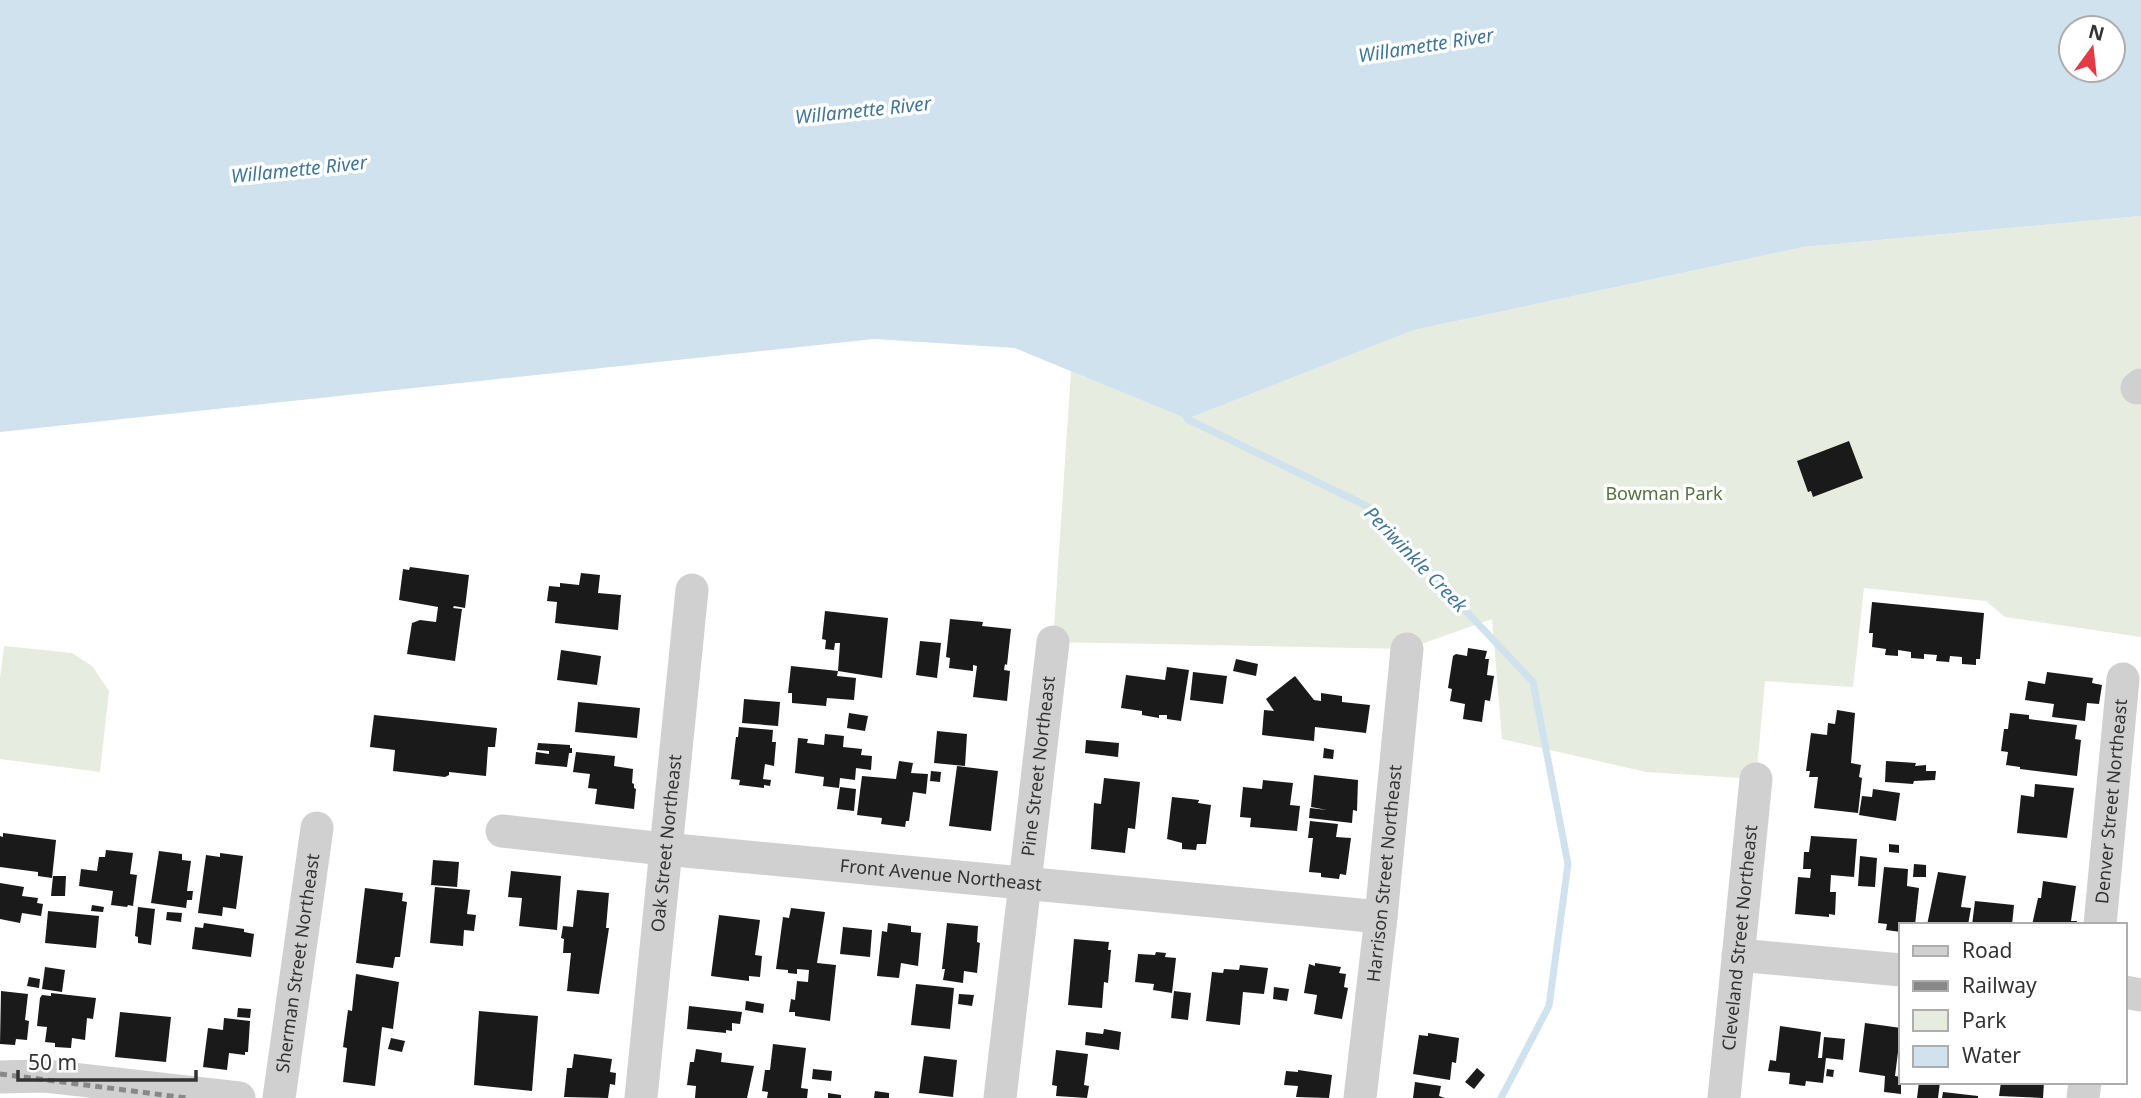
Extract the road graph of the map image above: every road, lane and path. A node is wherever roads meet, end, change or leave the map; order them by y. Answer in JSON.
{"nodes":[{"id":1,"x":692,"y":590,"type":"dead end"},
{"id":2,"x":1053,"y":642,"type":"dead end"},
{"id":3,"x":1406,"y":649,"type":"dead end"},
{"id":4,"x":2123,"y":679,"type":"dead end"},
{"id":5,"x":1756,"y":779,"type":"dead end"},
{"id":6,"x":317,"y":828,"type":"dead end"},
{"id":7,"x":502,"y":831,"type":"dead end"},
{"id":8,"x":664,"y":849,"type":"junction"},
{"id":9,"x":1023,"y":883,"type":"junction"},
{"id":10,"x":1381,"y":917,"type":"junction"},
{"id":11,"x":2100,"y":923,"type":"edge"},
{"id":12,"x":1738,"y":955,"type":"junction"},
{"id":13,"x":1899,"y":970,"type":"edge"},
{"id":14,"x":0,"y":1077,"type":"edge"},
{"id":15,"x":0,"y":1086,"type":"edge"},
{"id":16,"x":106,"y":1098,"type":"edge"},
{"id":17,"x":239,"y":1098,"type":"edge"},
{"id":18,"x":279,"y":1098,"type":"edge"},
{"id":19,"x":641,"y":1098,"type":"edge"},
{"id":20,"x":1000,"y":1098,"type":"edge"},
{"id":21,"x":1360,"y":1098,"type":"edge"},
{"id":22,"x":1724,"y":1098,"type":"edge"}],
"edges":[{"from":1,"to":8,"type":"street","name":"Oak Street Northeast"},
{"from":2,"to":9,"type":"street","name":"Pine Street Northeast"},
{"from":3,"to":10,"type":"street","name":"Harrison Street Northeast"},
{"from":4,"to":11,"type":"street","name":"Denver Street Northeast"},
{"from":5,"to":12,"type":"street","name":"Cleveland Street Northeast"},
{"from":6,"to":18,"type":"street","name":"Sherman Street Northeast"},
{"from":7,"to":8,"type":"street","name":"Front Avenue Northeast"},
{"from":8,"to":9,"type":"street","name":"Front Avenue Northeast"},
{"from":8,"to":19,"type":"street","name":"Oak Street Northeast"},
{"from":9,"to":10,"type":"street","name":"Front Avenue Northeast"},
{"from":9,"to":20,"type":"street","name":"Pine Street Northeast"},
{"from":10,"to":21,"type":"street","name":"Harrison Street Northeast"},
{"from":12,"to":13,"type":"street"},
{"from":12,"to":22,"type":"street","name":"Cleveland Street Northeast"},
{"from":14,"to":17,"type":"street"},
{"from":15,"to":16,"type":"street"}]}
